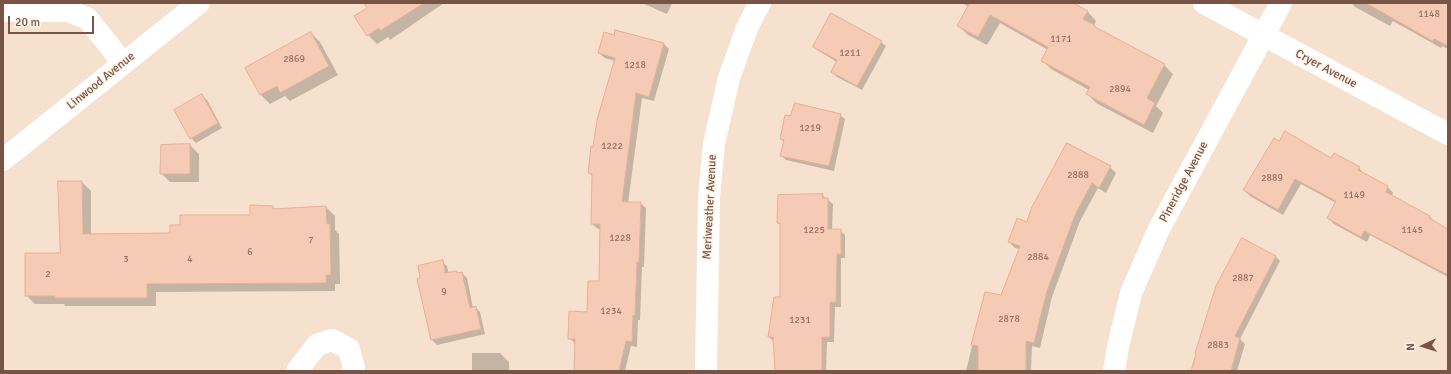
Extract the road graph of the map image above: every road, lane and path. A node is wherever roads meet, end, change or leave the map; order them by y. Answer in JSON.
{"nodes":[{"id":1,"x":199,"y":3,"type":"edge"},
{"id":2,"x":760,"y":3,"type":"edge"},
{"id":3,"x":1204,"y":3,"type":"edge"},
{"id":4,"x":1281,"y":3,"type":"edge"},
{"id":5,"x":3,"y":11,"type":"edge"},
{"id":6,"x":1263,"y":35,"type":"junction"},
{"id":7,"x":123,"y":62,"type":"junction"},
{"id":8,"x":1448,"y":134,"type":"edge"},
{"id":9,"x":3,"y":160,"type":"edge"},
{"id":10,"x":297,"y":371,"type":"edge"},
{"id":11,"x":352,"y":371,"type":"edge"},
{"id":12,"x":706,"y":371,"type":"edge"},
{"id":13,"x":1114,"y":371,"type":"edge"}],
"edges":[{"from":1,"to":7,"type":"street","name":"Linwood Avenue"},
{"from":2,"to":12,"type":"street","name":"Meriweather Avenue"},
{"from":3,"to":6,"type":"street","name":"Cryer Avenue"},
{"from":4,"to":6,"type":"street","name":"Pineridge Avenue"},
{"from":5,"to":7,"type":"street"},
{"from":6,"to":8,"type":"street","name":"Cryer Avenue"},
{"from":6,"to":13,"type":"street","name":"Pineridge Avenue"},
{"from":7,"to":9,"type":"street","name":"Linwood Avenue"},
{"from":10,"to":11,"type":"street"}]}
